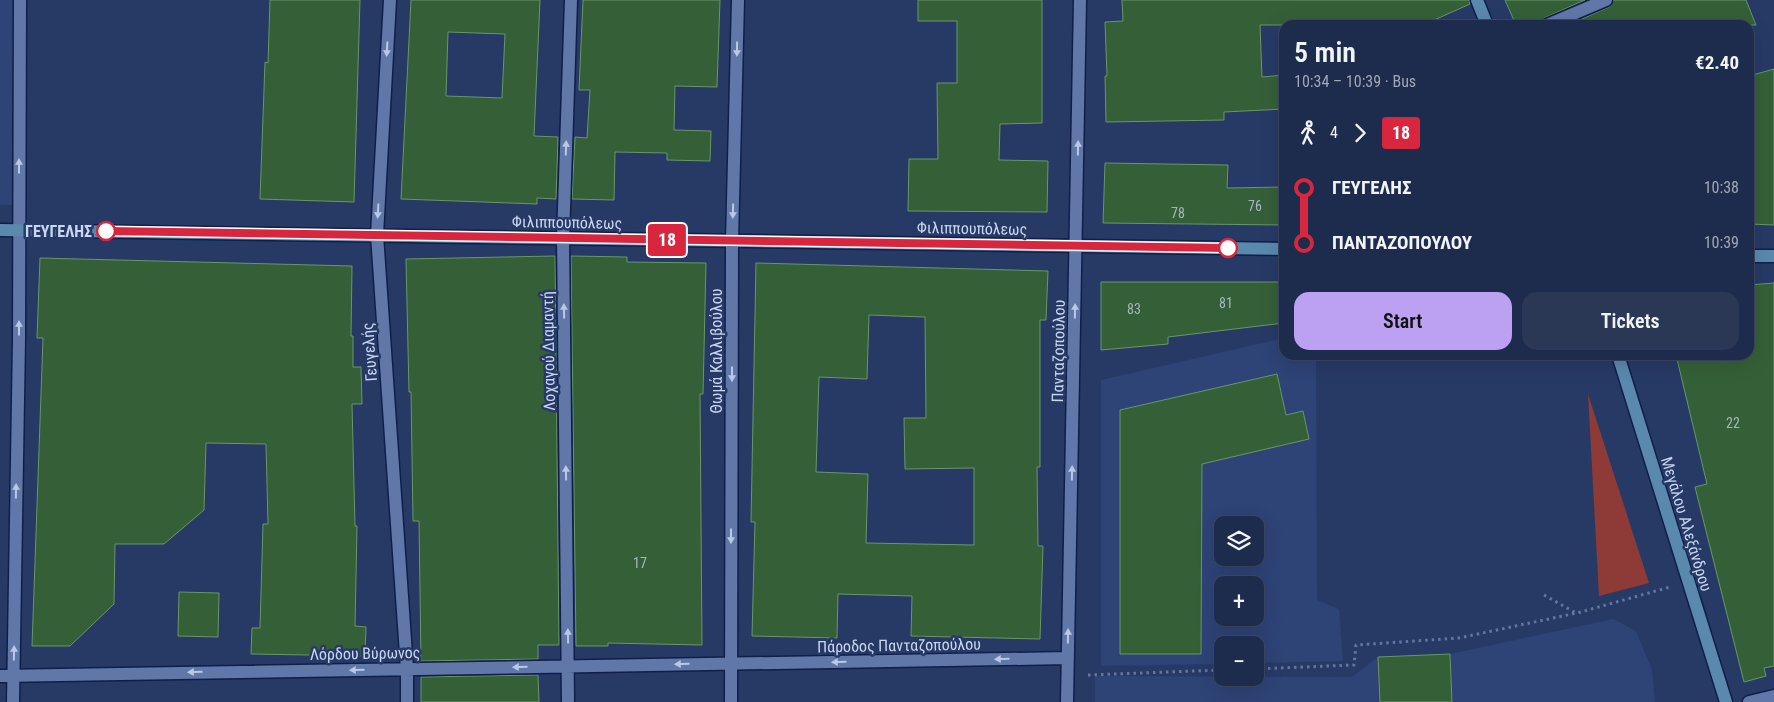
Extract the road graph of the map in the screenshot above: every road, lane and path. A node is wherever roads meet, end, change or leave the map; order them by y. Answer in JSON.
{"nodes":[{"id":1,"x":20,"y":0,"type":"edge"},
{"id":2,"x":390,"y":0,"type":"edge"},
{"id":3,"x":571,"y":0,"type":"edge"},
{"id":4,"x":738,"y":0,"type":"edge"},
{"id":5,"x":1080,"y":0,"type":"edge"},
{"id":6,"x":1476,"y":0,"type":"edge"},
{"id":7,"x":1606,"y":0,"type":"edge"},
{"id":8,"x":1486,"y":20,"type":"edge"},
{"id":9,"x":1559,"y":20,"type":"edge"},
{"id":10,"x":0,"y":230,"type":"edge"},
{"id":11,"x":19,"y":230,"type":"junction"},
{"id":12,"x":377,"y":235,"type":"junction"},
{"id":13,"x":563,"y":238,"type":"junction"},
{"id":14,"x":732,"y":241,"type":"junction"},
{"id":15,"x":1076,"y":246,"type":"junction"},
{"id":16,"x":1279,"y":249,"type":"edge"},
{"id":17,"x":1754,"y":256,"type":"edge"},
{"id":18,"x":1774,"y":256,"type":"edge"},
{"id":19,"x":1620,"y":360,"type":"edge"},
{"id":20,"x":1687,"y":582,"type":"junction"},
{"id":21,"x":1544,"y":595,"type":"dead end"},
{"id":22,"x":1577,"y":613,"type":"junction"},
{"id":23,"x":1068,"y":658,"type":"junction"},
{"id":24,"x":731,"y":663,"type":"junction"},
{"id":25,"x":568,"y":666,"type":"junction"},
{"id":26,"x":407,"y":669,"type":"junction"},
{"id":27,"x":1264,"y":669,"type":"edge"},
{"id":28,"x":1214,"y":670,"type":"edge"},
{"id":29,"x":0,"y":676,"type":"edge"},
{"id":30,"x":13,"y":676,"type":"junction"},
{"id":31,"x":1068,"y":676,"type":"junction"},
{"id":32,"x":1774,"y":696,"type":"edge"},
{"id":33,"x":13,"y":702,"type":"edge"},
{"id":34,"x":407,"y":702,"type":"edge"},
{"id":35,"x":568,"y":702,"type":"edge"},
{"id":36,"x":731,"y":702,"type":"edge"},
{"id":37,"x":1067,"y":702,"type":"edge"},
{"id":38,"x":1726,"y":702,"type":"edge"},
{"id":39,"x":1749,"y":702,"type":"edge"}],
"edges":[{"from":11,"to":1,"type":"street","one_way":true},
{"from":2,"to":12,"type":"street","name":"Γευγελής","one_way":true},
{"from":13,"to":3,"type":"street","name":"Λοχαγού Διαμαντή","one_way":true},
{"from":4,"to":14,"type":"street","name":"Θωμά Καλλιβούλου","one_way":true},
{"from":15,"to":5,"type":"street","name":"Πανταζοπούλου","one_way":true},
{"from":6,"to":8,"type":"main road"},
{"from":7,"to":9,"type":"street"},
{"from":10,"to":11,"type":"main road","name":"Φιλιππουπόλεως"},
{"from":11,"to":12,"type":"main road","name":"Φιλιππουπόλεως"},
{"from":30,"to":11,"type":"street","one_way":true},
{"from":12,"to":13,"type":"main road","name":"Φιλιππουπόλεως"},
{"from":12,"to":26,"type":"street","name":"Γευγελής"},
{"from":13,"to":14,"type":"main road","name":"Φιλιππουπόλεως"},
{"from":25,"to":13,"type":"street","name":"Λοχαγού Διαμαντή","one_way":true},
{"from":14,"to":15,"type":"main road","name":"Φιλιππουπόλεως"},
{"from":14,"to":24,"type":"street","name":"Θωμά Καλλιβούλου","one_way":true},
{"from":15,"to":16,"type":"main road","name":"Φιλιππουπόλεως"},
{"from":23,"to":15,"type":"street","name":"Πανταζοπούλου","one_way":true},
{"from":17,"to":18,"type":"main road"},
{"from":19,"to":20,"type":"main road","name":"Μεγάλου Αλεξάνδρου"},
{"from":20,"to":22,"type":"path"},
{"from":20,"to":38,"type":"main road","name":"Μεγάλου Αλεξάνδρου"},
{"from":21,"to":22,"type":"path"},
{"from":22,"to":27,"type":"path"},
{"from":23,"to":24,"type":"street","name":"Πάροδος Πανταζοπούλου","one_way":true},
{"from":23,"to":31,"type":"street","name":"Πανταζοπούλου"},
{"from":24,"to":25,"type":"street","name":"Λόρδου Βύρωνος","one_way":true},
{"from":24,"to":36,"type":"street","name":"Θωμά Καλλιβούλου"},
{"from":25,"to":26,"type":"street","name":"Λόρδου Βύρωνος","one_way":true},
{"from":25,"to":35,"type":"street","name":"Λοχαγού Διαμαντή"},
{"from":26,"to":30,"type":"street","name":"Λόρδου Βύρωνος","one_way":true},
{"from":26,"to":34,"type":"street","name":"Γευγελής"},
{"from":28,"to":31,"type":"path"},
{"from":29,"to":30,"type":"street","name":"Λόρδου Βύρωνος"},
{"from":30,"to":33,"type":"street"},
{"from":31,"to":37,"type":"street","name":"Πανταζοπούλου"},
{"from":32,"to":39,"type":"street"}]}
